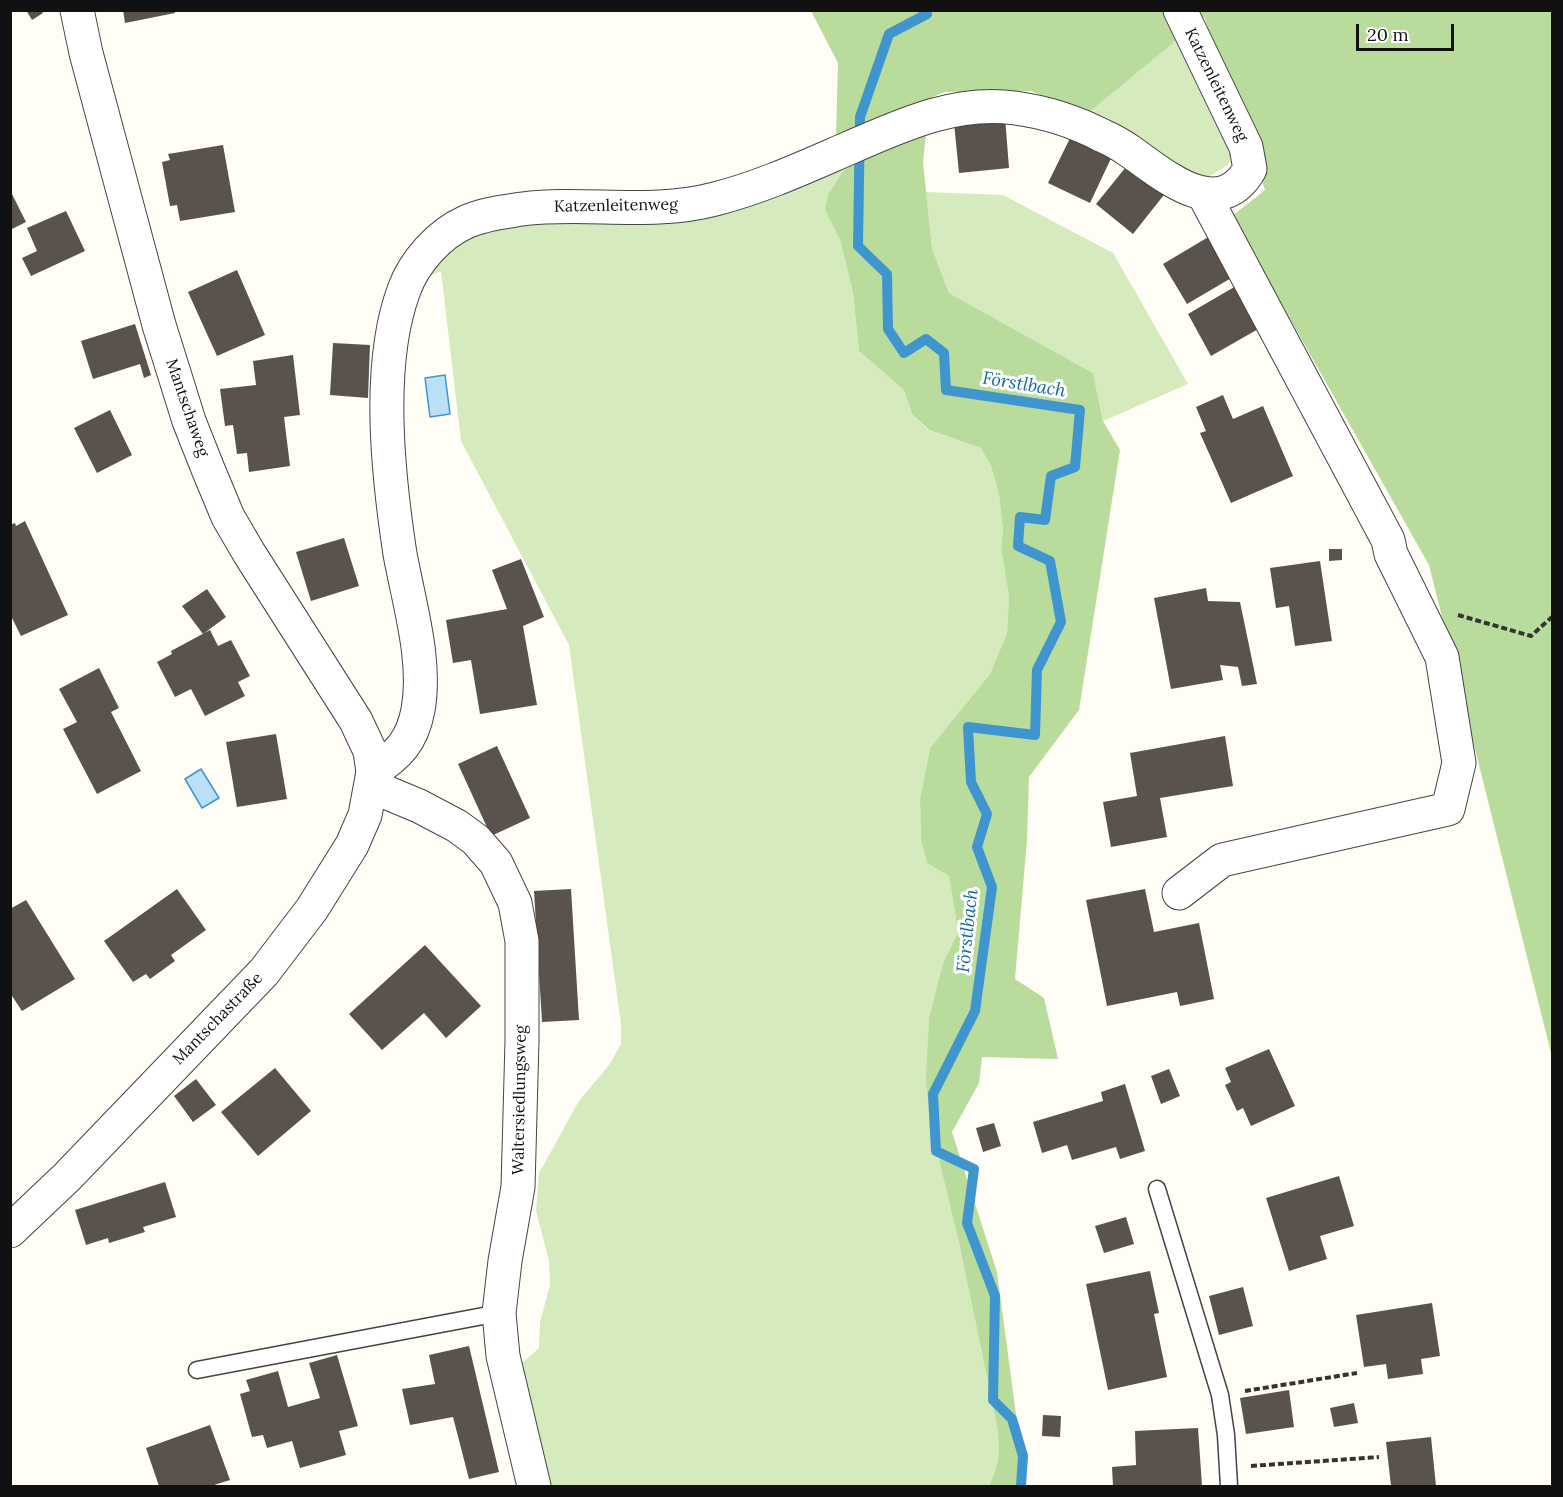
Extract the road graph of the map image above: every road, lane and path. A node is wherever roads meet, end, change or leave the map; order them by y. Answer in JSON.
{"nodes":[{"id":1,"x":77,"y":10,"type":"edge"},
{"id":2,"x":1180,"y":10,"type":"edge"},
{"id":3,"x":1203,"y":193,"type":"junction"},
{"id":4,"x":1416,"y":603,"type":"junction"},
{"id":5,"x":1552,"y":617,"type":"edge"},
{"id":6,"x":372,"y":779,"type":"junction"},
{"id":7,"x":1179,"y":893,"type":"dead end"},
{"id":8,"x":1156,"y":1189,"type":"dead end"},
{"id":9,"x":10,"y":1231,"type":"edge"},
{"id":10,"x":499,"y":1313,"type":"junction"},
{"id":11,"x":197,"y":1370,"type":"dead end"},
{"id":12,"x":1357,"y":1373,"type":"dead end"},
{"id":13,"x":1220,"y":1395,"type":"junction"},
{"id":14,"x":1379,"y":1457,"type":"dead end"},
{"id":15,"x":1228,"y":1467,"type":"junction"},
{"id":16,"x":534,"y":1486,"type":"edge"},
{"id":17,"x":1229,"y":1486,"type":"edge"}],
"edges":[{"from":1,"to":6,"type":"street","name":"Mantschaweg"},
{"from":2,"to":3,"type":"street","name":"Katzenleitenweg"},
{"from":3,"to":4,"type":"street"},
{"from":3,"to":6,"type":"street","name":"Katzenleitenweg"},
{"from":4,"to":5,"type":"path"},
{"from":4,"to":7,"type":"street"},
{"from":6,"to":9,"type":"street","name":"Mantschastraße"},
{"from":6,"to":10,"type":"street","name":"Waltersiedlungsweg"},
{"from":8,"to":13,"type":"lane"},
{"from":10,"to":11,"type":"lane"},
{"from":10,"to":16,"type":"street","name":"Waltersiedlungsweg"},
{"from":12,"to":13,"type":"path"},
{"from":13,"to":15,"type":"lane"},
{"from":14,"to":15,"type":"path"},
{"from":15,"to":17,"type":"lane"}]}
